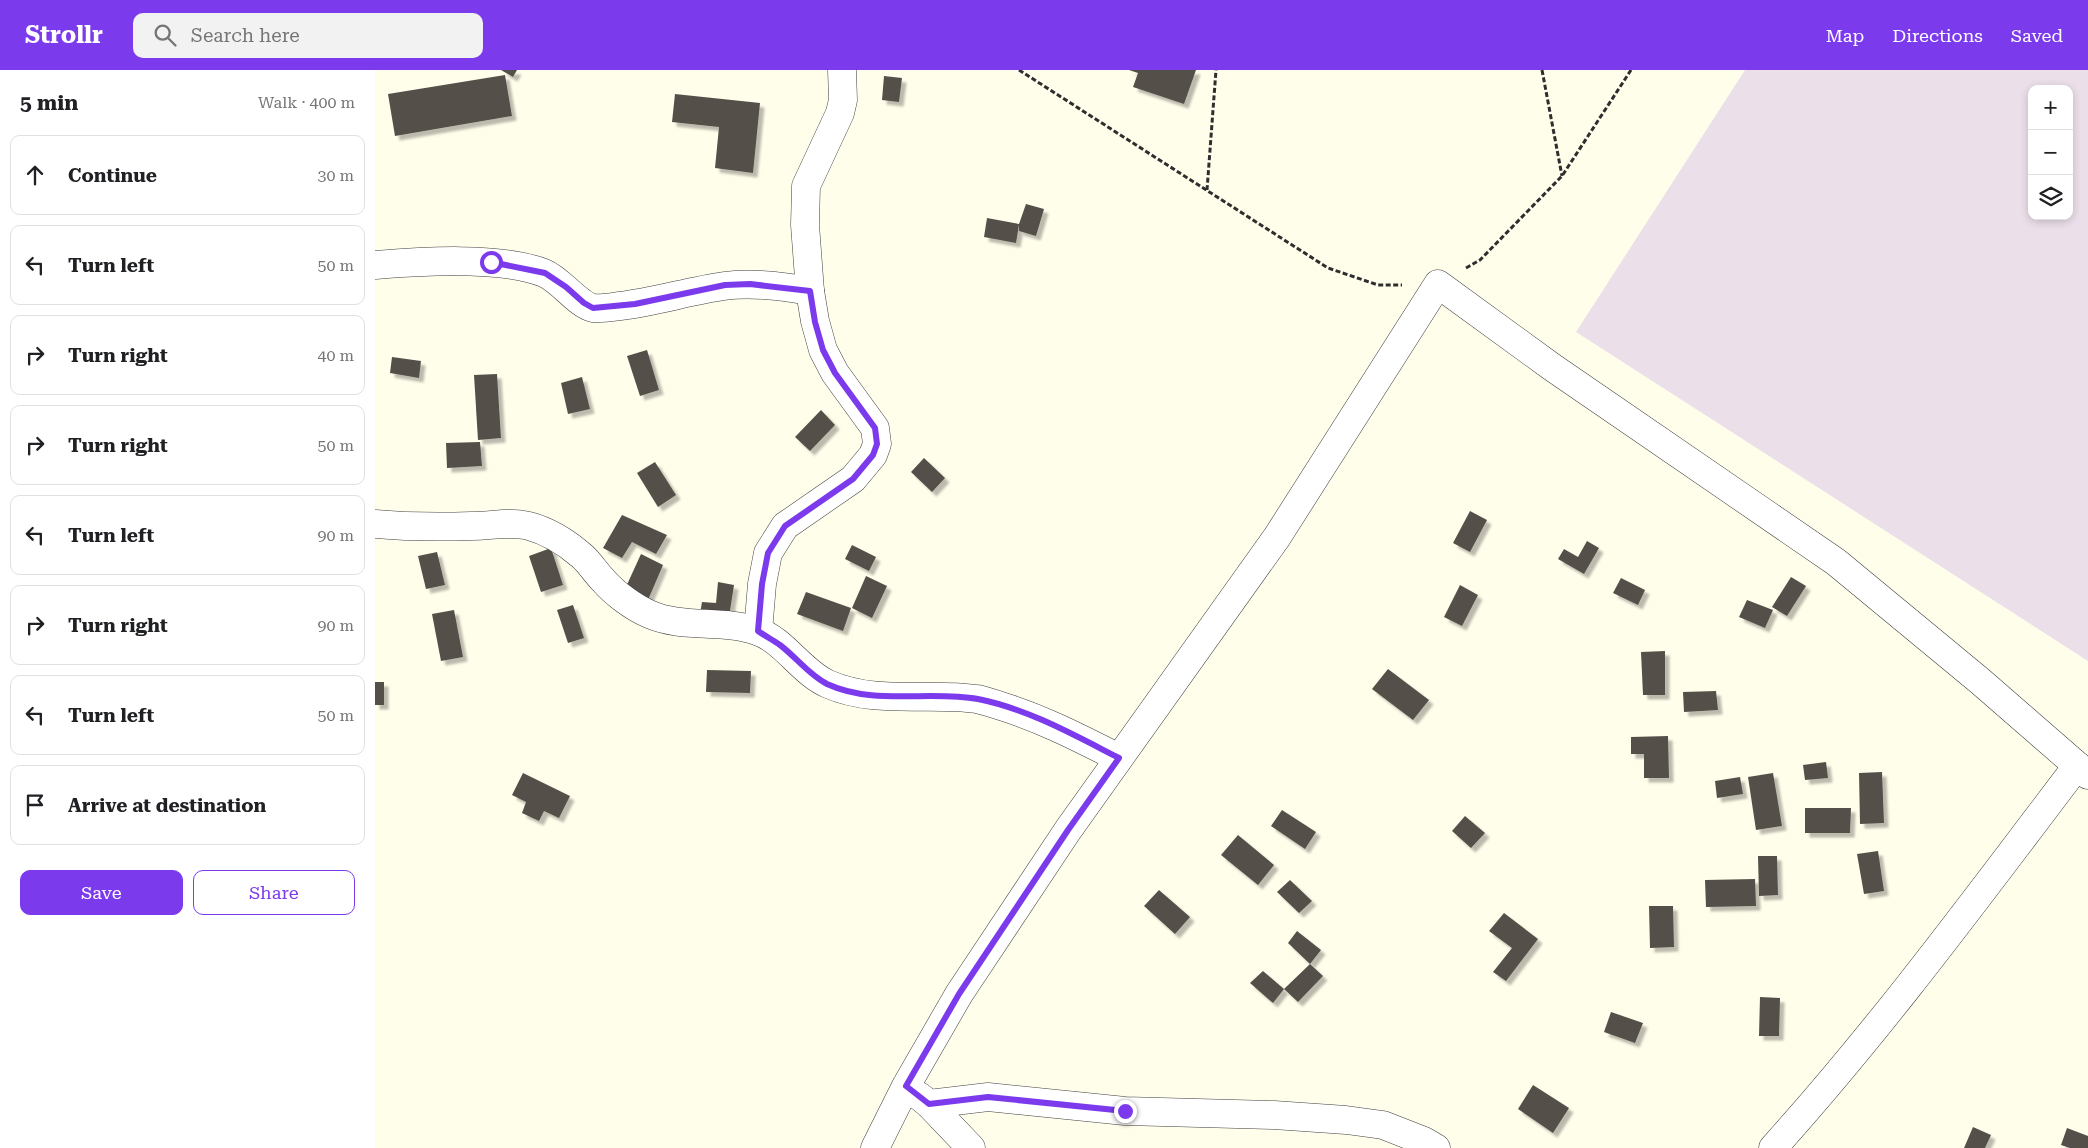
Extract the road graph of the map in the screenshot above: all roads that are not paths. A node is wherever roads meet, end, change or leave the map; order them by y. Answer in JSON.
{"nodes":[{"id":1,"x":842,"y":70,"type":"edge"},
{"id":2,"x":375,"y":265,"type":"edge"},
{"id":3,"x":810,"y":291,"type":"junction"},
{"id":4,"x":375,"y":524,"type":"edge"},
{"id":5,"x":758,"y":631,"type":"junction"},
{"id":6,"x":1119,"y":758,"type":"junction"},
{"id":7,"x":2083,"y":770,"type":"edge"},
{"id":8,"x":906,"y":1086,"type":"junction"},
{"id":9,"x":929,"y":1104,"type":"junction"},
{"id":10,"x":875,"y":1148,"type":"edge"},
{"id":11,"x":971,"y":1148,"type":"edge"},
{"id":12,"x":1436,"y":1148,"type":"edge"},
{"id":13,"x":1773,"y":1148,"type":"edge"}],
"edges":[{"from":1,"to":3,"type":"street"},
{"from":2,"to":3,"type":"street"},
{"from":3,"to":5,"type":"street"},
{"from":4,"to":5,"type":"street"},
{"from":5,"to":6,"type":"street"},
{"from":6,"to":7,"type":"street"},
{"from":6,"to":8,"type":"street"},
{"from":7,"to":13,"type":"street"},
{"from":8,"to":9,"type":"street"},
{"from":8,"to":10,"type":"street"},
{"from":9,"to":11,"type":"street"},
{"from":9,"to":12,"type":"street"}]}
